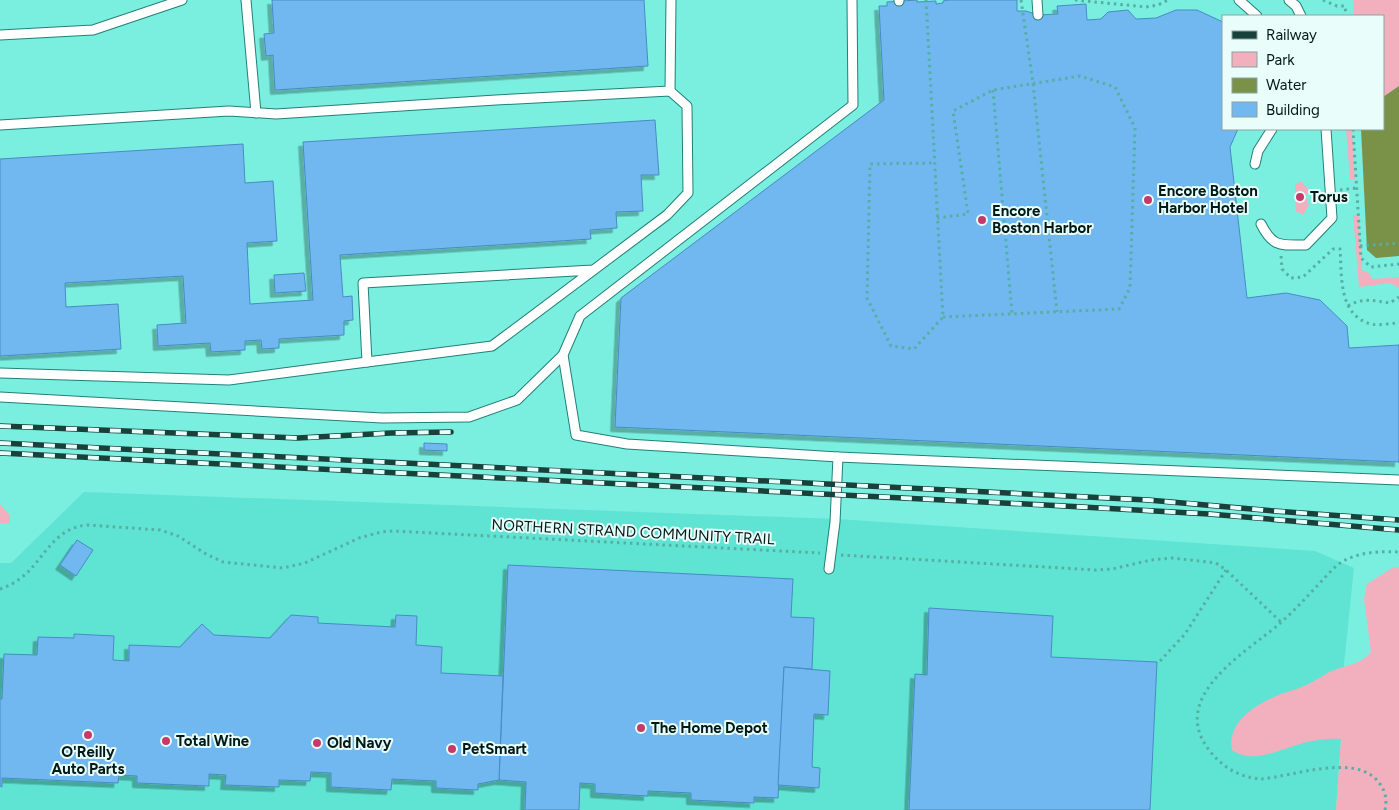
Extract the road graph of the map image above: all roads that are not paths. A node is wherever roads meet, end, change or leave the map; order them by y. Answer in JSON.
{"nodes":[{"id":1,"x":182,"y":0,"type":"edge"},
{"id":2,"x":246,"y":0,"type":"edge"},
{"id":3,"x":671,"y":0,"type":"edge"},
{"id":4,"x":852,"y":0,"type":"edge"},
{"id":5,"x":1037,"y":0,"type":"edge"},
{"id":6,"x":1239,"y":0,"type":"edge"},
{"id":7,"x":1289,"y":0,"type":"edge"},
{"id":8,"x":1038,"y":15,"type":"dead end"},
{"id":9,"x":1256,"y":15,"type":"edge"},
{"id":10,"x":1300,"y":15,"type":"edge"},
{"id":11,"x":0,"y":35,"type":"edge"},
{"id":12,"x":670,"y":91,"type":"junction"},
{"id":13,"x":256,"y":113,"type":"junction"},
{"id":14,"x":0,"y":125,"type":"edge"},
{"id":15,"x":1271,"y":130,"type":"edge"},
{"id":16,"x":1326,"y":130,"type":"edge"},
{"id":17,"x":1255,"y":164,"type":"dead end"},
{"id":18,"x":1261,"y":224,"type":"dead end"},
{"id":19,"x":593,"y":270,"type":"junction"},
{"id":20,"x":563,"y":355,"type":"junction"},
{"id":21,"x":367,"y":362,"type":"junction"},
{"id":22,"x":0,"y":373,"type":"edge"},
{"id":23,"x":0,"y":397,"type":"edge"},
{"id":24,"x":838,"y":457,"type":"junction"},
{"id":25,"x":1399,"y":480,"type":"edge"},
{"id":26,"x":829,"y":568,"type":"dead end"}],
"edges":[{"from":1,"to":11,"type":"lane"},
{"from":2,"to":13,"type":"lane"},
{"from":3,"to":12,"type":"lane"},
{"from":4,"to":20,"type":"lane"},
{"from":5,"to":8,"type":"lane"},
{"from":6,"to":9,"type":"lane"},
{"from":7,"to":10,"type":"lane"},
{"from":12,"to":13,"type":"lane"},
{"from":12,"to":19,"type":"lane"},
{"from":13,"to":14,"type":"lane"},
{"from":15,"to":17,"type":"lane"},
{"from":16,"to":18,"type":"lane"},
{"from":19,"to":21,"type":"lane"},
{"from":19,"to":21,"type":"lane"},
{"from":20,"to":23,"type":"lane"},
{"from":20,"to":24,"type":"lane"},
{"from":21,"to":22,"type":"lane"},
{"from":24,"to":25,"type":"lane"},
{"from":24,"to":26,"type":"lane"}]}
